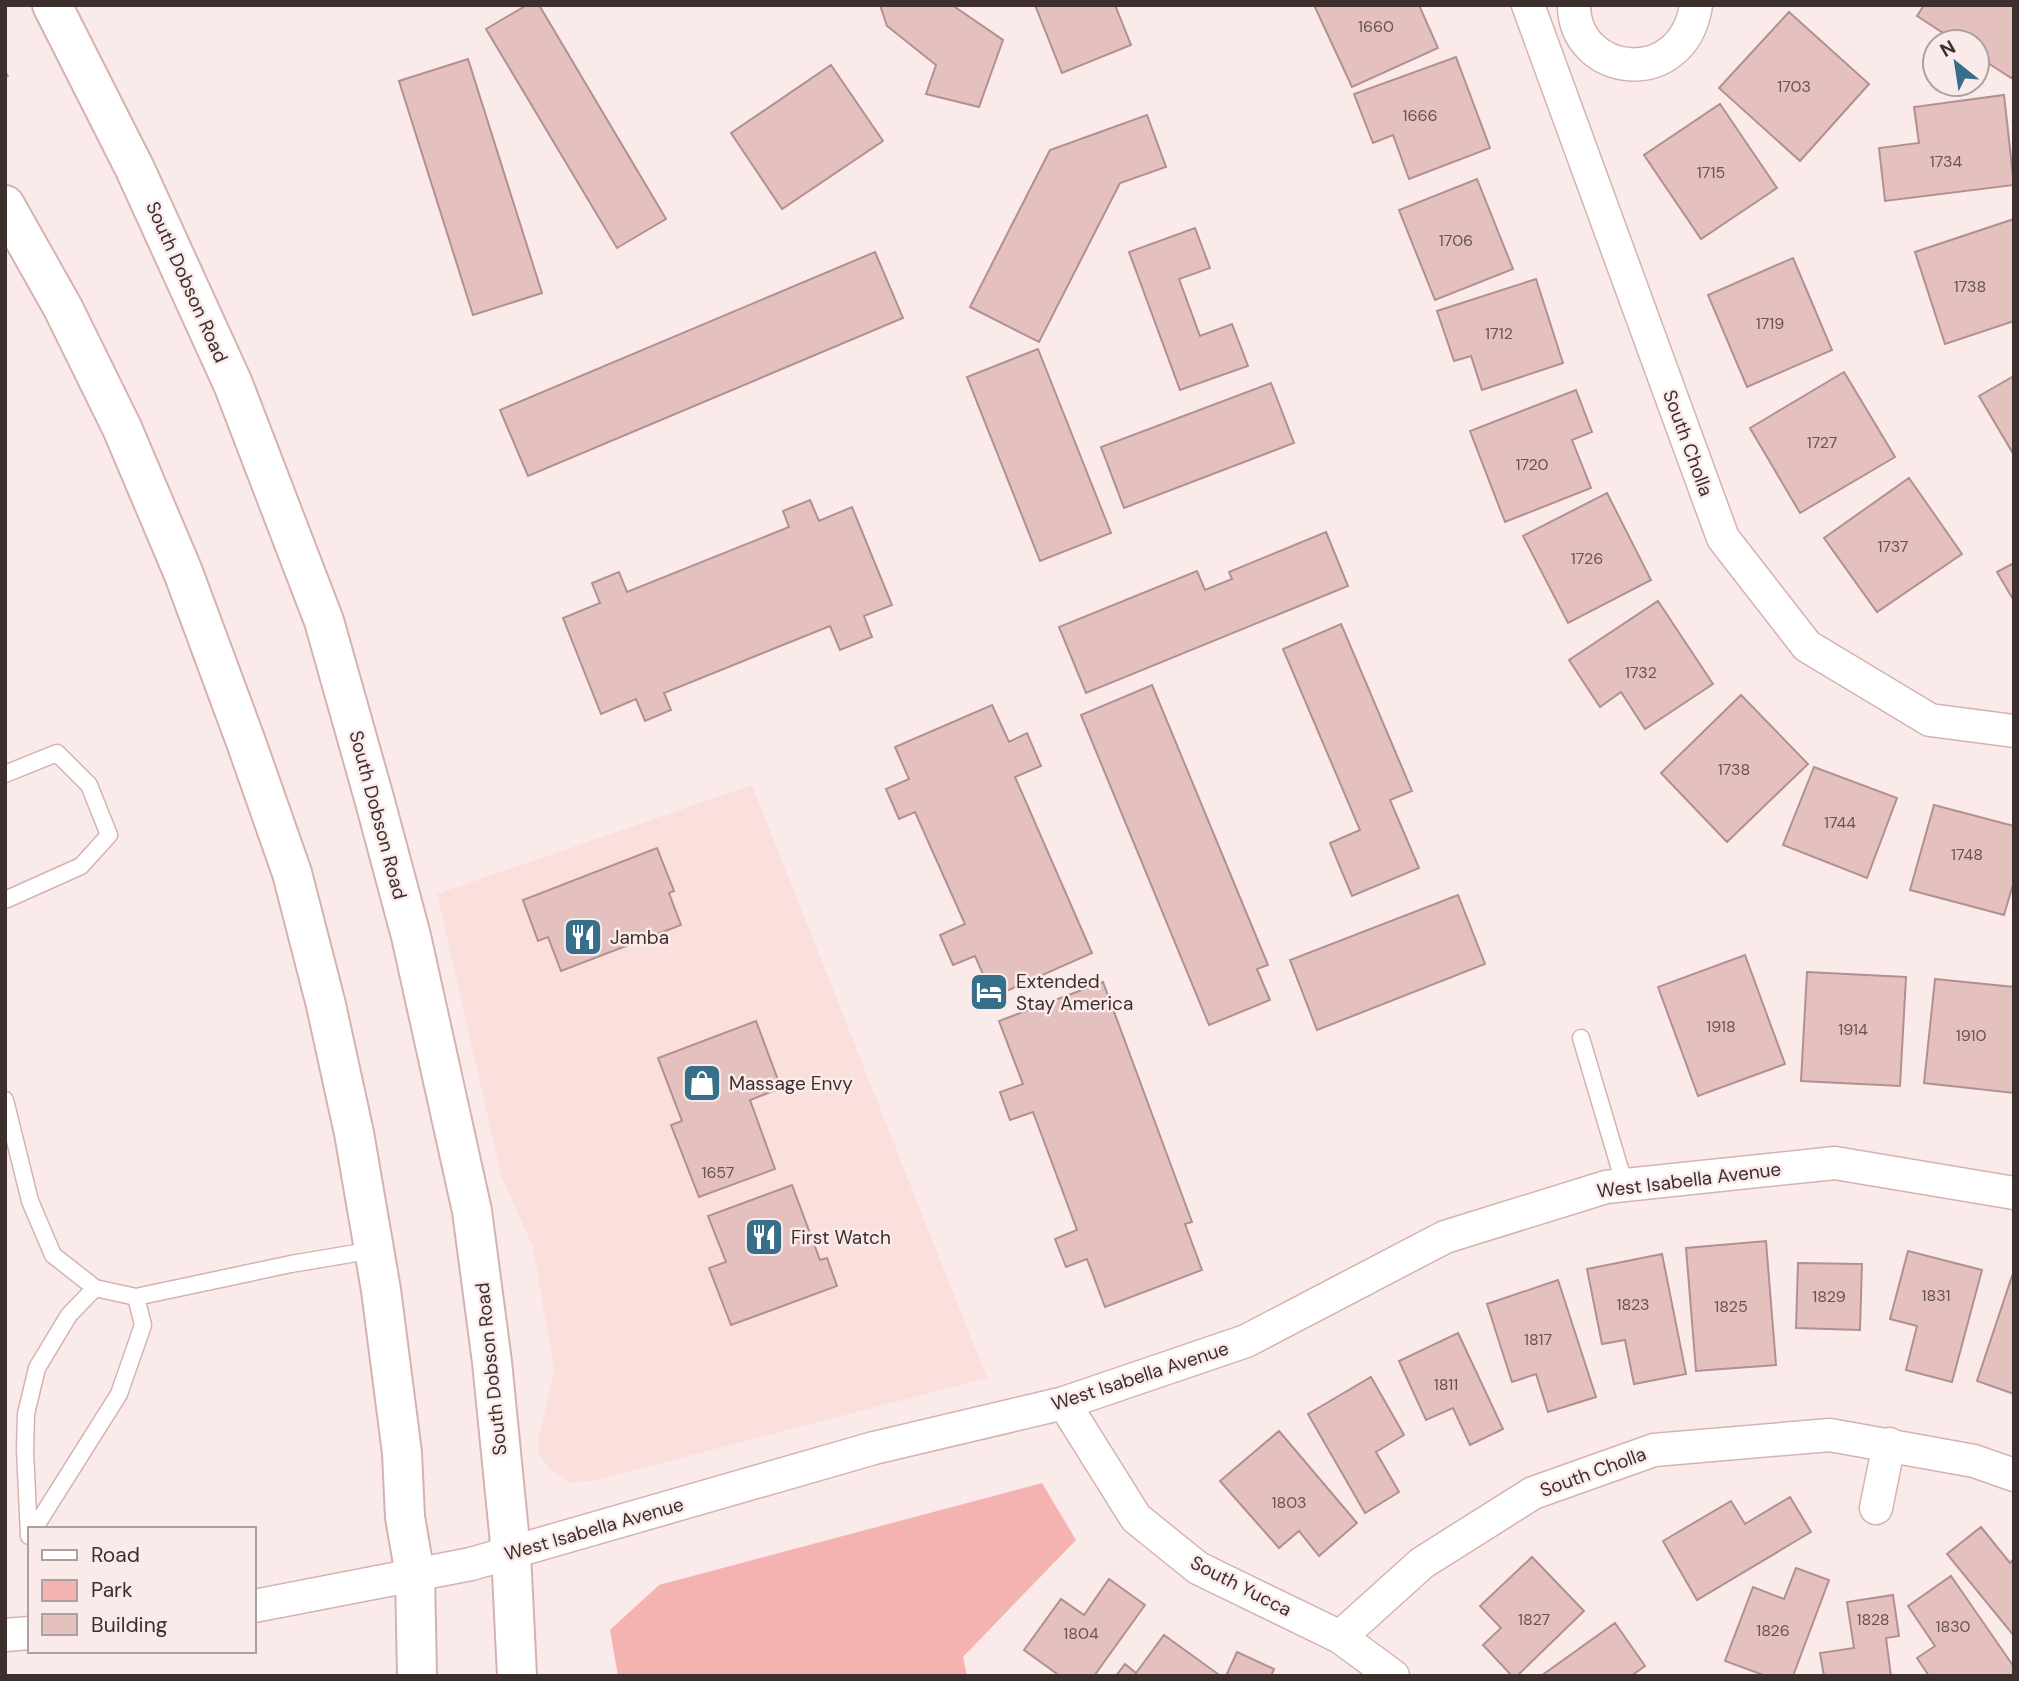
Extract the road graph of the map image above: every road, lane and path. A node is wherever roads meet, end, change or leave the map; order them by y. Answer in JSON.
{"nodes":[{"id":1,"x":52,"y":5,"type":"edge"},
{"id":2,"x":1528,"y":5,"type":"edge"},
{"id":3,"x":1696,"y":5,"type":"edge"},
{"id":4,"x":1576,"y":15,"type":"edge"},
{"id":5,"x":1540,"y":40,"type":"junction"},
{"id":6,"x":5,"y":205,"type":"edge"},
{"id":7,"x":2014,"y":731,"type":"edge"},
{"id":8,"x":5,"y":775,"type":"edge"},
{"id":9,"x":5,"y":900,"type":"edge"},
{"id":10,"x":1581,"y":1038,"type":"dead end"},
{"id":11,"x":5,"y":1100,"type":"edge"},
{"id":12,"x":1625,"y":1185,"type":"junction"},
{"id":13,"x":2014,"y":1193,"type":"edge"},
{"id":14,"x":374,"y":1250,"type":"junction"},
{"id":15,"x":95,"y":1288,"type":"junction"},
{"id":16,"x":136,"y":1297,"type":"junction"},
{"id":17,"x":1064,"y":1403,"type":"junction"},
{"id":18,"x":1889,"y":1444,"type":"junction"},
{"id":19,"x":2014,"y":1475,"type":"edge"},
{"id":20,"x":1877,"y":1508,"type":"dead end"},
{"id":21,"x":29,"y":1527,"type":"edge"},
{"id":22,"x":35,"y":1527,"type":"edge"},
{"id":23,"x":511,"y":1553,"type":"junction"},
{"id":24,"x":415,"y":1575,"type":"junction"},
{"id":25,"x":256,"y":1606,"type":"edge"},
{"id":26,"x":28,"y":1633,"type":"edge"},
{"id":27,"x":5,"y":1636,"type":"edge"},
{"id":28,"x":1340,"y":1637,"type":"junction"},
{"id":29,"x":417,"y":1676,"type":"edge"},
{"id":30,"x":517,"y":1676,"type":"edge"},
{"id":31,"x":1393,"y":1676,"type":"edge"}],
"edges":[{"from":1,"to":23,"type":"main road","name":"South Dobson Road"},
{"from":2,"to":5,"type":"street","name":"South Cholla"},
{"from":3,"to":4,"type":"street"},
{"from":4,"to":5,"type":"street"},
{"from":5,"to":7,"type":"street","name":"South Cholla"},
{"from":6,"to":14,"type":"main road"},
{"from":8,"to":9,"type":"lane"},
{"from":10,"to":12,"type":"lane"},
{"from":11,"to":15,"type":"lane"},
{"from":12,"to":13,"type":"street","name":"West Isabella Avenue"},
{"from":12,"to":17,"type":"street","name":"West Isabella Avenue"},
{"from":14,"to":16,"type":"lane"},
{"from":14,"to":24,"type":"main road"},
{"from":15,"to":16,"type":"lane"},
{"from":15,"to":21,"type":"lane"},
{"from":16,"to":22,"type":"lane"},
{"from":17,"to":23,"type":"street","name":"West Isabella Avenue"},
{"from":17,"to":28,"type":"street","name":"South Yucca"},
{"from":18,"to":19,"type":"street","name":"South Cholla"},
{"from":18,"to":20,"type":"street"},
{"from":18,"to":28,"type":"street","name":"South Cholla"},
{"from":23,"to":24,"type":"street","name":"West Isabella Avenue"},
{"from":23,"to":30,"type":"main road","name":"South Dobson Road"},
{"from":24,"to":25,"type":"street","name":"West Isabella Avenue"},
{"from":24,"to":29,"type":"main road"},
{"from":26,"to":27,"type":"street"},
{"from":28,"to":31,"type":"street","name":"South Yucca"}]}
